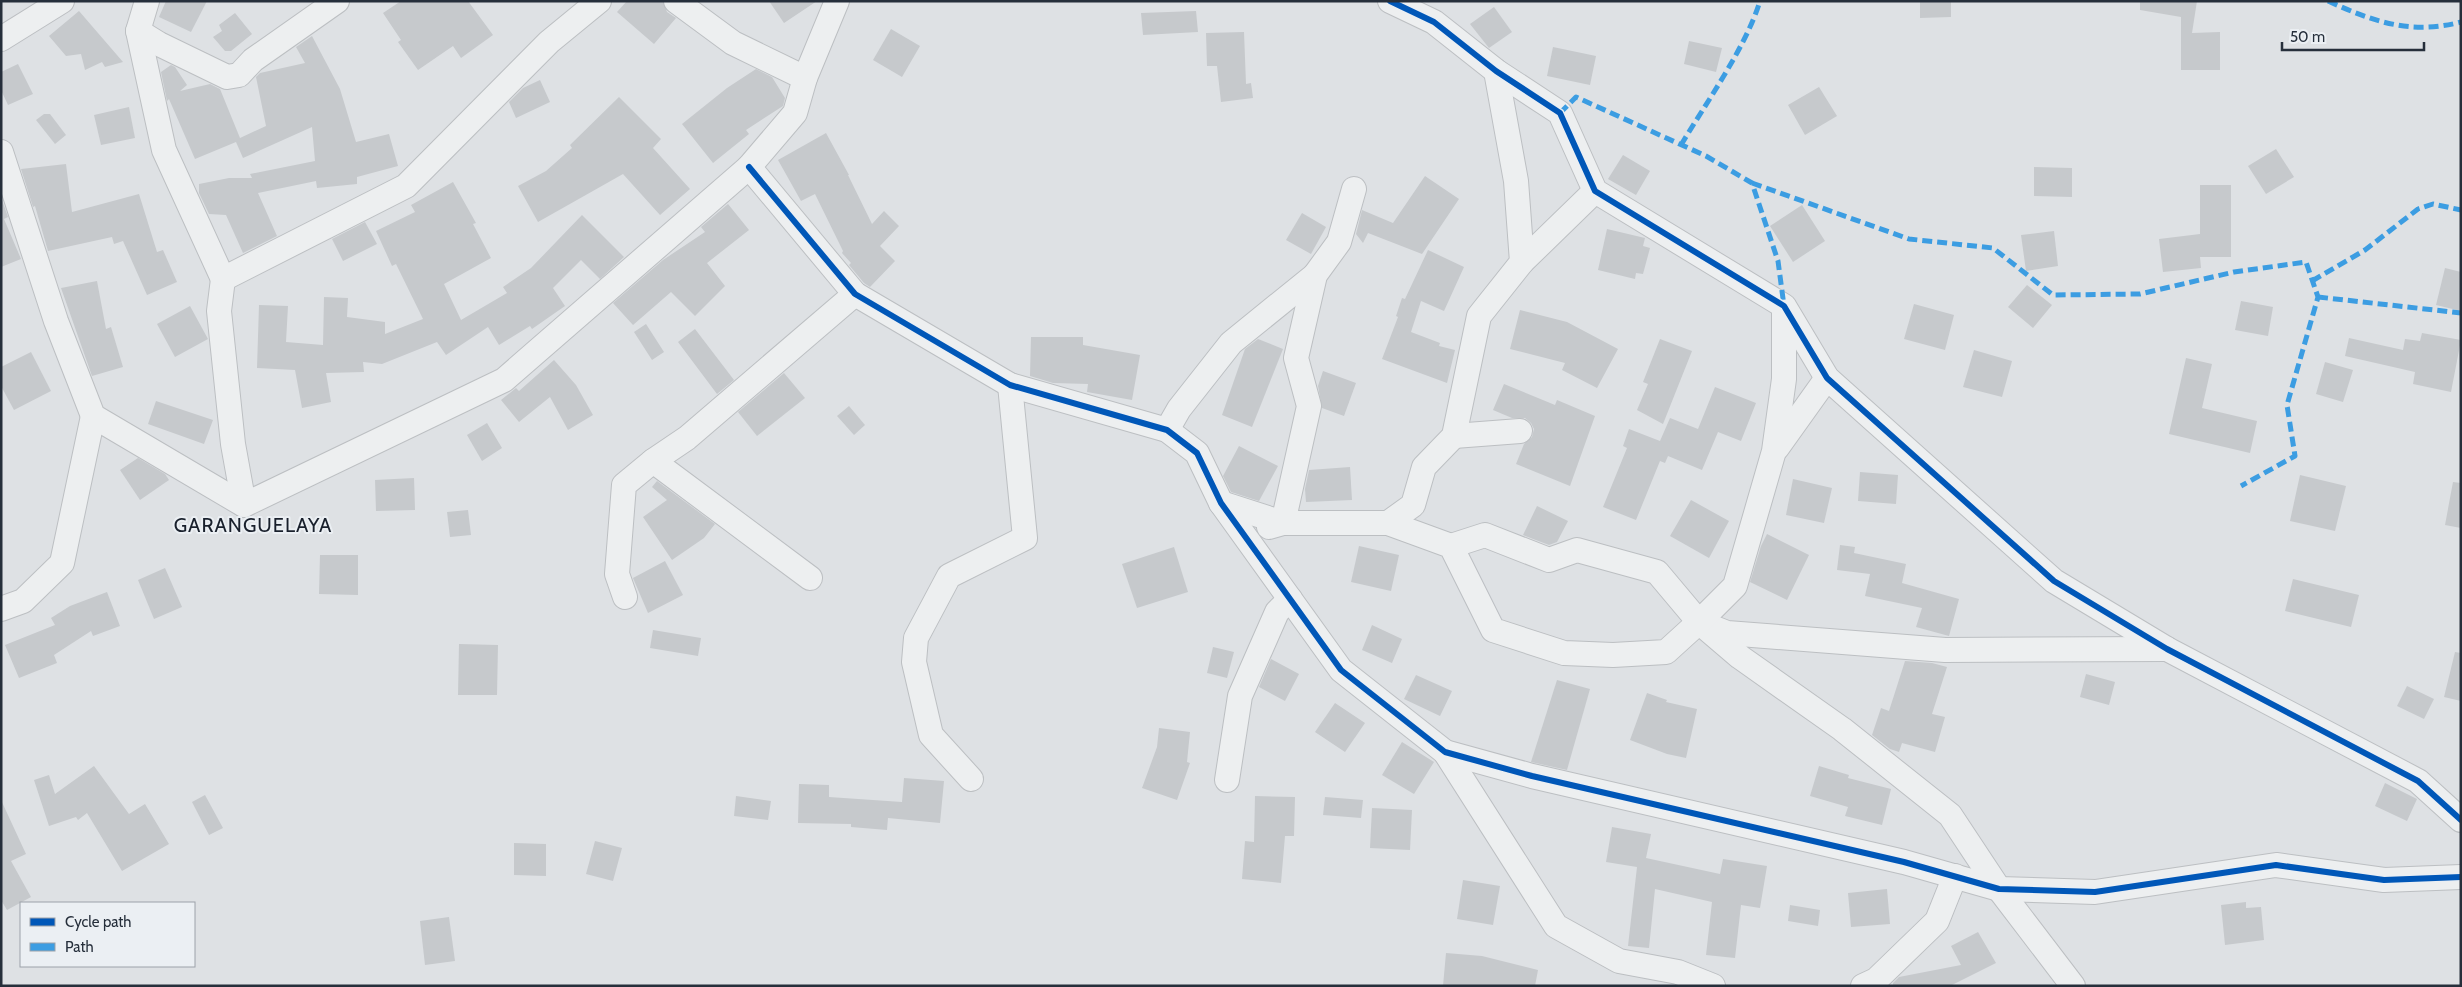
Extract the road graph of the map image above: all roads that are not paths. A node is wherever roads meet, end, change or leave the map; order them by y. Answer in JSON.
{"nodes":[{"id":1,"x":62,"y":1,"type":"edge"},
{"id":2,"x":147,"y":1,"type":"edge"},
{"id":3,"x":337,"y":1,"type":"edge"},
{"id":4,"x":600,"y":1,"type":"edge"},
{"id":5,"x":676,"y":1,"type":"edge"},
{"id":6,"x":837,"y":1,"type":"edge"},
{"id":7,"x":1390,"y":1,"type":"edge"},
{"id":8,"x":138,"y":31,"type":"junction"},
{"id":9,"x":1,"y":39,"type":"edge"},
{"id":10,"x":1496,"y":71,"type":"junction"},
{"id":11,"x":806,"y":78,"type":"junction"},
{"id":12,"x":1,"y":152,"type":"edge"},
{"id":13,"x":749,"y":168,"type":"junction"},
{"id":14,"x":1354,"y":189,"type":"dead end"},
{"id":15,"x":1596,"y":191,"type":"junction"},
{"id":16,"x":1522,"y":262,"type":"junction"},
{"id":17,"x":1314,"y":275,"type":"junction"},
{"id":18,"x":222,"y":279,"type":"junction"},
{"id":19,"x":855,"y":294,"type":"junction"},
{"id":20,"x":1784,"y":306,"type":"junction"},
{"id":21,"x":1828,"y":378,"type":"junction"},
{"id":22,"x":1010,"y":385,"type":"junction"},
{"id":23,"x":93,"y":416,"type":"junction"},
{"id":24,"x":1167,"y":430,"type":"junction"},
{"id":25,"x":1520,"y":431,"type":"dead end"},
{"id":26,"x":1454,"y":436,"type":"junction"},
{"id":27,"x":1774,"y":452,"type":"junction"},
{"id":28,"x":653,"y":461,"type":"junction"},
{"id":29,"x":1221,"y":503,"type":"junction"},
{"id":30,"x":244,"y":505,"type":"junction"},
{"id":31,"x":1283,"y":523,"type":"junction"},
{"id":32,"x":1388,"y":523,"type":"junction"},
{"id":33,"x":1243,"y":534,"type":"junction"},
{"id":34,"x":1451,"y":546,"type":"junction"},
{"id":35,"x":810,"y":578,"type":"dead end"},
{"id":36,"x":625,"y":597,"type":"dead end"},
{"id":37,"x":1290,"y":599,"type":"junction"},
{"id":38,"x":1,"y":609,"type":"edge"},
{"id":39,"x":1699,"y":622,"type":"junction"},
{"id":40,"x":2167,"y":649,"type":"junction"},
{"id":41,"x":1444,"y":752,"type":"junction"},
{"id":42,"x":971,"y":779,"type":"dead end"},
{"id":43,"x":1227,"y":780,"type":"dead end"},
{"id":44,"x":2461,"y":820,"type":"edge"},
{"id":45,"x":1954,"y":876,"type":"junction"},
{"id":46,"x":2461,"y":877,"type":"edge"},
{"id":47,"x":1999,"y":889,"type":"junction"},
{"id":48,"x":1713,"y":986,"type":"edge"},
{"id":49,"x":1863,"y":986,"type":"edge"},
{"id":50,"x":2074,"y":986,"type":"edge"}],
"edges":[{"from":1,"to":9,"type":"street"},
{"from":2,"to":8,"type":"street"},
{"from":3,"to":8,"type":"street"},
{"from":4,"to":18,"type":"street"},
{"from":5,"to":11,"type":"street"},
{"from":6,"to":11,"type":"street"},
{"from":7,"to":10,"type":"street"},
{"from":8,"to":18,"type":"street"},
{"from":10,"to":15,"type":"street"},
{"from":10,"to":16,"type":"street"},
{"from":11,"to":13,"type":"street"},
{"from":12,"to":23,"type":"street"},
{"from":13,"to":19,"type":"street"},
{"from":13,"to":30,"type":"street"},
{"from":14,"to":17,"type":"street"},
{"from":15,"to":16,"type":"street"},
{"from":15,"to":20,"type":"street"},
{"from":16,"to":26,"type":"street"},
{"from":17,"to":24,"type":"street"},
{"from":17,"to":31,"type":"street"},
{"from":18,"to":30,"type":"street"},
{"from":19,"to":22,"type":"street"},
{"from":19,"to":28,"type":"street"},
{"from":20,"to":21,"type":"street"},
{"from":20,"to":27,"type":"street"},
{"from":21,"to":27,"type":"street"},
{"from":21,"to":40,"type":"street"},
{"from":22,"to":24,"type":"street"},
{"from":22,"to":42,"type":"street"},
{"from":23,"to":30,"type":"street"},
{"from":23,"to":38,"type":"street"},
{"from":24,"to":29,"type":"street"},
{"from":25,"to":26,"type":"street"},
{"from":26,"to":32,"type":"street"},
{"from":27,"to":39,"type":"street"},
{"from":28,"to":35,"type":"street"},
{"from":28,"to":36,"type":"street"},
{"from":29,"to":31,"type":"street"},
{"from":29,"to":33,"type":"street"},
{"from":31,"to":32,"type":"street"},
{"from":31,"to":33,"type":"street"},
{"from":32,"to":34,"type":"street"},
{"from":33,"to":37,"type":"street"},
{"from":34,"to":39,"type":"street"},
{"from":34,"to":39,"type":"street"},
{"from":37,"to":41,"type":"street"},
{"from":37,"to":43,"type":"street"},
{"from":39,"to":40,"type":"street"},
{"from":39,"to":47,"type":"street"},
{"from":40,"to":44,"type":"street"},
{"from":41,"to":45,"type":"street"},
{"from":41,"to":48,"type":"street"},
{"from":45,"to":47,"type":"street"},
{"from":45,"to":49,"type":"street"},
{"from":46,"to":47,"type":"street"},
{"from":47,"to":50,"type":"street"}]}
